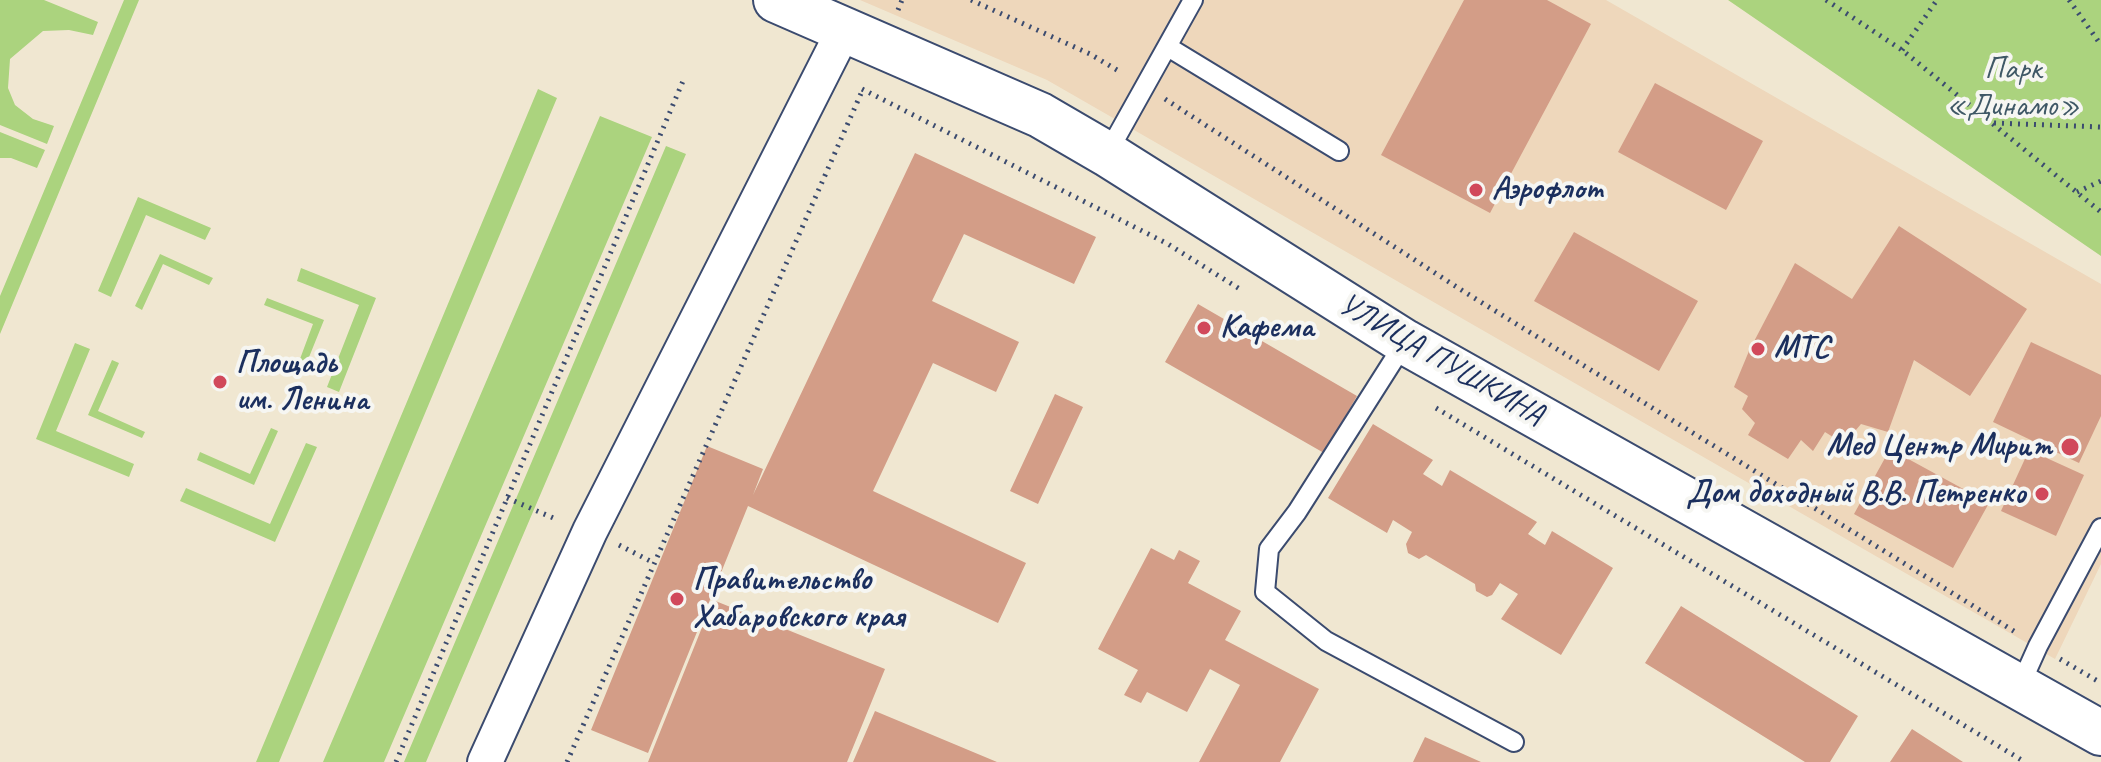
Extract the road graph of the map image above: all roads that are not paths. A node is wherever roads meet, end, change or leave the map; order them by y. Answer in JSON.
{"nodes":[{"id":1,"x":776,"y":0,"type":"edge"},
{"id":2,"x":1193,"y":0,"type":"edge"},
{"id":3,"x":863,"y":38,"type":"junction"},
{"id":4,"x":1168,"y":47,"type":"junction"},
{"id":5,"x":1339,"y":151,"type":"dead end"},
{"id":6,"x":1107,"y":154,"type":"junction"},
{"id":7,"x":1394,"y":359,"type":"junction"},
{"id":8,"x":2101,"y":528,"type":"edge"},
{"id":9,"x":2020,"y":686,"type":"junction"},
{"id":10,"x":2101,"y":733,"type":"edge"},
{"id":11,"x":1514,"y":742,"type":"dead end"},
{"id":12,"x":485,"y":762,"type":"edge"}],
"edges":[{"from":1,"to":3,"type":"street","name":"УЛИЦА ПУШКИНА"},
{"from":2,"to":4,"type":"lane"},
{"from":3,"to":6,"type":"street","name":"УЛИЦА ПУШКИНА"},
{"from":3,"to":12,"type":"street"},
{"from":4,"to":5,"type":"lane"},
{"from":4,"to":6,"type":"lane"},
{"from":6,"to":7,"type":"street","name":"УЛИЦА ПУШКИНА"},
{"from":7,"to":9,"type":"street","name":"УЛИЦА ПУШКИНА"},
{"from":7,"to":11,"type":"lane"},
{"from":8,"to":9,"type":"lane"},
{"from":9,"to":10,"type":"street","name":"УЛИЦА ПУШКИНА"}]}
